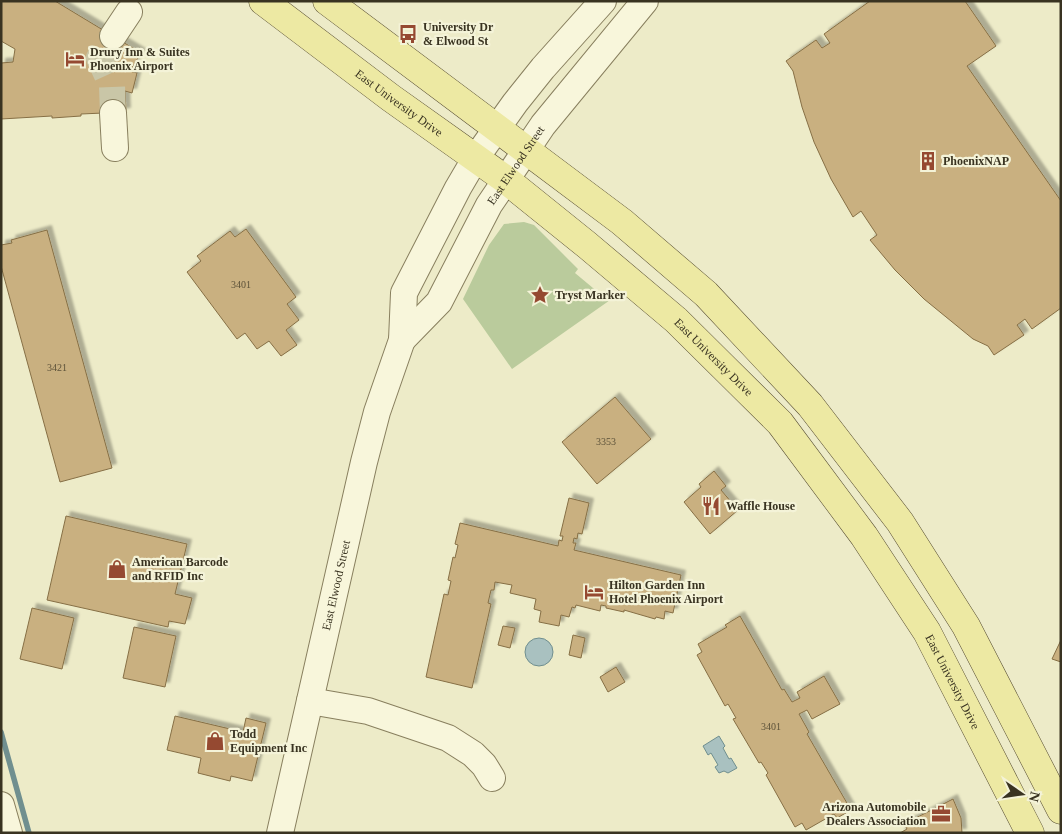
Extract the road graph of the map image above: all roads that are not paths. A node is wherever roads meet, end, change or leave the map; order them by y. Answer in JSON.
{"nodes":[{"id":1,"x":264,"y":1,"type":"edge"},
{"id":2,"x":327,"y":1,"type":"edge"},
{"id":3,"x":604,"y":1,"type":"edge"},
{"id":4,"x":645,"y":1,"type":"edge"},
{"id":5,"x":129,"y":12,"type":"dead end"},
{"id":6,"x":113,"y":36,"type":"tunnel mouth"},
{"id":7,"x":113,"y":112,"type":"tunnel mouth"},
{"id":8,"x":498,"y":128,"type":"junction"},
{"id":9,"x":115,"y":148,"type":"dead end"},
{"id":10,"x":525,"y":151,"type":"junction"},
{"id":11,"x":476,"y":159,"type":"junction"},
{"id":12,"x":505,"y":179,"type":"junction"},
{"id":13,"x":402,"y":340,"type":"junction"},
{"id":14,"x":310,"y":701,"type":"junction"},
{"id":15,"x":492,"y":778,"type":"dead end"},
{"id":16,"x":1,"y":805,"type":"edge"},
{"id":17,"x":1061,"y":810,"type":"edge"},
{"id":18,"x":9,"y":833,"type":"edge"},
{"id":19,"x":280,"y":833,"type":"edge"},
{"id":20,"x":1030,"y":833,"type":"edge"}],
"edges":[{"from":1,"to":11,"type":"main road","name":"East University Drive"},
{"from":2,"to":8,"type":"main road"},
{"from":3,"to":8,"type":"street","name":"East Elwood Street"},
{"from":4,"to":10,"type":"street","name":"East Elwood Street"},
{"from":5,"to":6,"type":"street"},
{"from":7,"to":9,"type":"street"},
{"from":8,"to":10,"type":"main road"},
{"from":8,"to":11,"type":"street","name":"East Elwood Street"},
{"from":10,"to":12,"type":"street","name":"East Elwood Street"},
{"from":10,"to":17,"type":"main road"},
{"from":11,"to":12,"type":"main road","name":"East University Drive"},
{"from":11,"to":13,"type":"street","name":"East Elwood Street"},
{"from":12,"to":13,"type":"street","name":"East Elwood Street"},
{"from":12,"to":20,"type":"main road","name":"East University Drive"},
{"from":13,"to":14,"type":"street","name":"East Elwood Street"},
{"from":14,"to":15,"type":"street"},
{"from":14,"to":19,"type":"street","name":"East Elwood Street"},
{"from":16,"to":18,"type":"street"}]}
